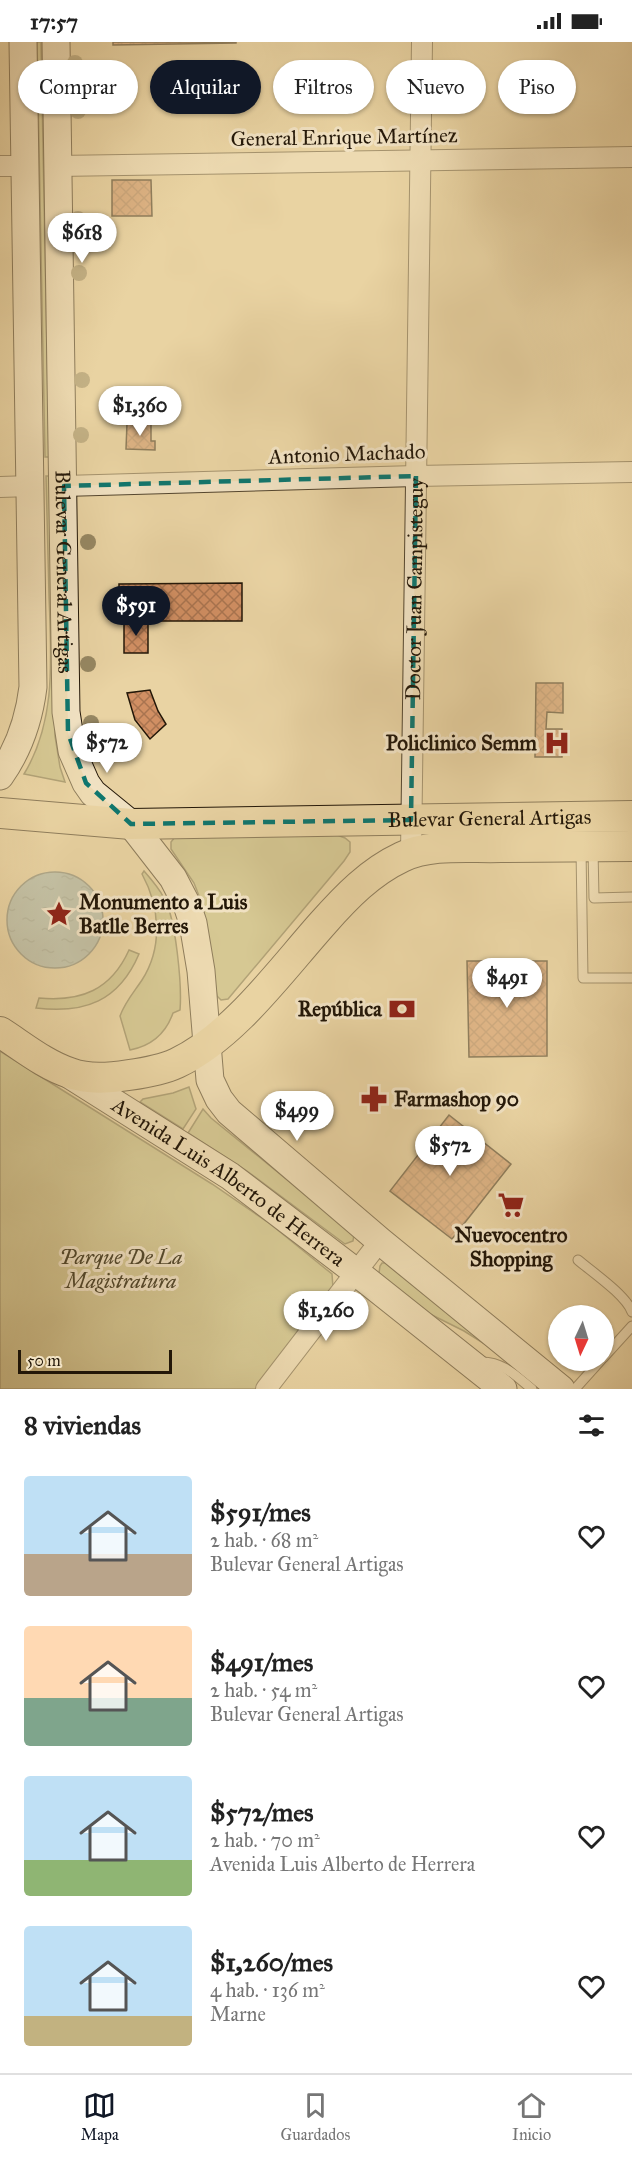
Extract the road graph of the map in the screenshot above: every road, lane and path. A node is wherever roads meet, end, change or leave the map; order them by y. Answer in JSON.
{"nodes":[{"id":1,"x":23,"y":42,"type":"edge"},
{"id":2,"x":56,"y":42,"type":"edge"},
{"id":3,"x":422,"y":42,"type":"edge"},
{"id":4,"x":632,"y":157,"type":"edge"},
{"id":5,"x":420,"y":160,"type":"junction"},
{"id":6,"x":13,"y":166,"type":"edge"},
{"id":7,"x":57,"y":166,"type":"junction"},
{"id":8,"x":632,"y":472,"type":"edge"},
{"id":9,"x":416,"y":476,"type":"junction"},
{"id":10,"x":31,"y":486,"type":"junction"},
{"id":11,"x":64,"y":486,"type":"junction"},
{"id":12,"x":0,"y":487,"type":"edge"},
{"id":13,"x":0,"y":776,"type":"edge"},
{"id":14,"x":0,"y":813,"type":"edge"},
{"id":15,"x":632,"y":816,"type":"edge"},
{"id":16,"x":411,"y":820,"type":"junction"},
{"id":17,"x":131,"y":824,"type":"junction"},
{"id":18,"x":587,"y":846,"type":"junction"},
{"id":19,"x":632,"y":846,"type":"edge"},
{"id":20,"x":411,"y":853,"type":"junction"},
{"id":21,"x":632,"y":897,"type":"edge"},
{"id":22,"x":632,"y":978,"type":"edge"},
{"id":23,"x":0,"y":1032,"type":"edge"},
{"id":24,"x":206,"y":1045,"type":"junction"},
{"id":25,"x":58,"y":1068,"type":"junction"},
{"id":26,"x":380,"y":1241,"type":"junction"},
{"id":27,"x":578,"y":1260,"type":"dead end"},
{"id":28,"x":356,"y":1272,"type":"junction"},
{"id":29,"x":632,"y":1312,"type":"edge"},
{"id":30,"x":632,"y":1326,"type":"edge"},
{"id":31,"x":614,"y":1346,"type":"edge"},
{"id":32,"x":471,"y":1362,"type":"junction"},
{"id":33,"x":591,"y":1371,"type":"edge"},
{"id":34,"x":266,"y":1389,"type":"edge"},
{"id":35,"x":503,"y":1389,"type":"edge"},
{"id":36,"x":532,"y":1389,"type":"edge"},
{"id":37,"x":561,"y":1389,"type":"edge"},
{"id":38,"x":575,"y":1389,"type":"edge"}],
"edges":[{"from":1,"to":6,"type":"main road","name":"Bulevar General Artigas"},
{"from":2,"to":7,"type":"main road","name":"Bulevar General Artigas"},
{"from":3,"to":5,"type":"street","name":"Doctor Juan Campisteguy"},
{"from":4,"to":5,"type":"street","name":"General Enrique Martínez"},
{"from":5,"to":7,"type":"street","name":"General Enrique Martínez"},
{"from":5,"to":9,"type":"street","name":"Doctor Juan Campisteguy"},
{"from":6,"to":10,"type":"main road","name":"Bulevar General Artigas"},
{"from":7,"to":11,"type":"main road","name":"Bulevar General Artigas"},
{"from":8,"to":9,"type":"street","name":"Antonio Machado"},
{"from":9,"to":11,"type":"street","name":"Antonio Machado"},
{"from":9,"to":16,"type":"street","name":"Doctor Juan Campisteguy"},
{"from":10,"to":12,"type":"street"},
{"from":10,"to":13,"type":"main road","name":"Bulevar General Artigas"},
{"from":11,"to":17,"type":"main road","name":"Bulevar General Artigas"},
{"from":14,"to":17,"type":"main road","name":"Bulevar General Artigas"},
{"from":15,"to":16,"type":"main road","name":"Bulevar General Artigas"},
{"from":16,"to":17,"type":"main road","name":"Bulevar General Artigas"},
{"from":16,"to":20,"type":"street","name":"Doctor Juan Campisteguy"},
{"from":17,"to":24,"type":"main road","name":"Avenida Luis Alberto de Herrera"},
{"from":18,"to":19,"type":"main road","name":"Bulevar General Artigas"},
{"from":18,"to":20,"type":"main road","name":"Bulevar General Artigas"},
{"from":18,"to":21,"type":"lane"},
{"from":18,"to":22,"type":"lane"},
{"from":20,"to":24,"type":"main road"},
{"from":23,"to":25,"type":"main road","name":"Avenida Luis Alberto de Herrera"},
{"from":24,"to":25,"type":"main road"},
{"from":24,"to":26,"type":"main road","name":"Avenida Luis Alberto de Herrera"},
{"from":25,"to":28,"type":"main road","name":"Avenida Luis Alberto de Herrera"},
{"from":26,"to":28,"type":"street"},
{"from":26,"to":37,"type":"main road","name":"Avenida Luis Alberto de Herrera"},
{"from":27,"to":29,"type":"lane"},
{"from":28,"to":32,"type":"main road","name":"Avenida Luis Alberto de Herrera"},
{"from":28,"to":34,"type":"street"},
{"from":30,"to":31,"type":"lane"},
{"from":32,"to":35,"type":"main road","name":"Avenida Luis Alberto de Herrera"},
{"from":32,"to":36,"type":"lane"},
{"from":33,"to":38,"type":"lane"}]}
